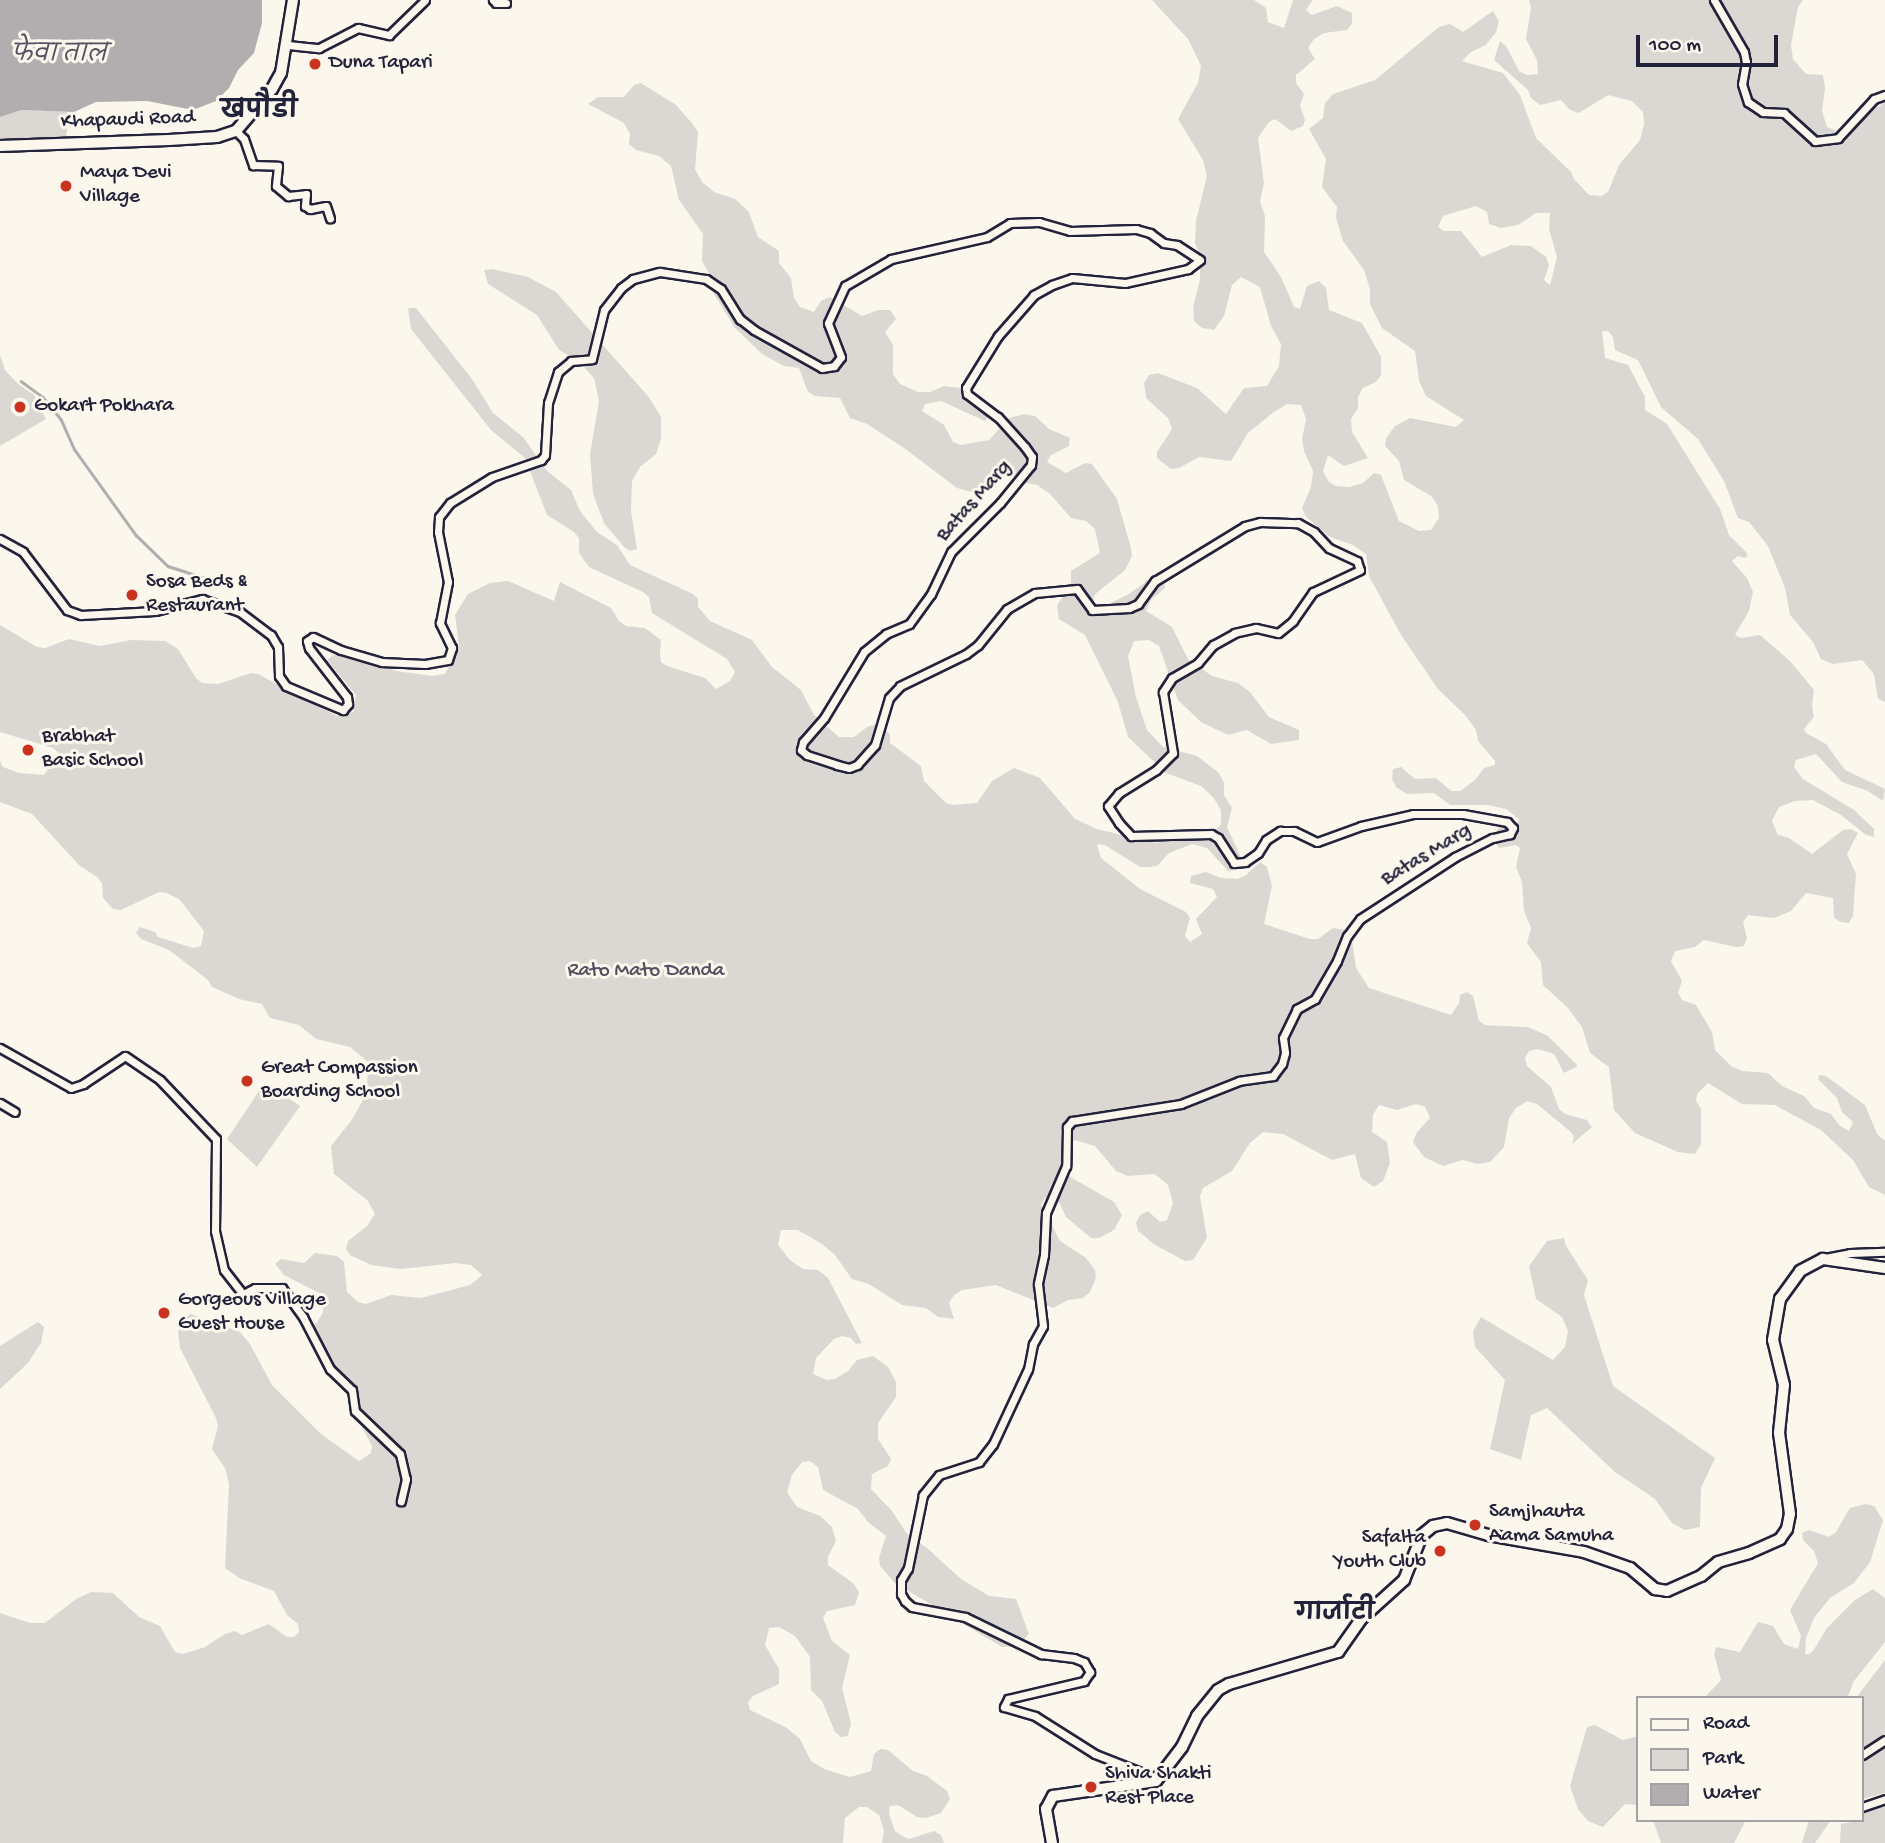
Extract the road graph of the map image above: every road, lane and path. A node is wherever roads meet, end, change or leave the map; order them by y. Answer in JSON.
{"nodes":[{"id":1,"x":293,"y":0,"type":"edge"},
{"id":2,"x":425,"y":0,"type":"edge"},
{"id":3,"x":493,"y":0,"type":"edge"},
{"id":4,"x":1714,"y":0,"type":"edge"},
{"id":5,"x":506,"y":3,"type":"dead end"},
{"id":6,"x":288,"y":45,"type":"junction"},
{"id":7,"x":1885,"y":94,"type":"edge"},
{"id":8,"x":236,"y":131,"type":"junction"},
{"id":9,"x":0,"y":146,"type":"edge"},
{"id":10,"x":330,"y":218,"type":"dead end"},
{"id":11,"x":0,"y":539,"type":"edge"},
{"id":12,"x":0,"y":1049,"type":"edge"},
{"id":13,"x":0,"y":1103,"type":"edge"},
{"id":14,"x":15,"y":1112,"type":"dead end"},
{"id":15,"x":1885,"y":1252,"type":"edge"},
{"id":16,"x":1823,"y":1259,"type":"junction"},
{"id":17,"x":1885,"y":1268,"type":"edge"},
{"id":18,"x":401,"y":1502,"type":"dead end"},
{"id":19,"x":1885,"y":1740,"type":"edge"},
{"id":20,"x":1864,"y":1754,"type":"edge"},
{"id":21,"x":1156,"y":1781,"type":"junction"},
{"id":22,"x":1885,"y":1799,"type":"edge"},
{"id":23,"x":1864,"y":1806,"type":"edge"},
{"id":24,"x":1052,"y":1843,"type":"edge"}],
"edges":[{"from":1,"to":6,"type":"street"},
{"from":2,"to":6,"type":"street"},
{"from":3,"to":5,"type":"street"},
{"from":4,"to":7,"type":"street"},
{"from":6,"to":8,"type":"street"},
{"from":8,"to":9,"type":"street","name":"Khapaudi Road"},
{"from":8,"to":10,"type":"street"},
{"from":11,"to":21,"type":"street","name":"Batas Marg"},
{"from":12,"to":18,"type":"street"},
{"from":13,"to":14,"type":"street"},
{"from":15,"to":16,"type":"street"},
{"from":16,"to":17,"type":"street"},
{"from":16,"to":21,"type":"street"},
{"from":19,"to":20,"type":"street"},
{"from":21,"to":24,"type":"street"},
{"from":22,"to":23,"type":"street"}]}
